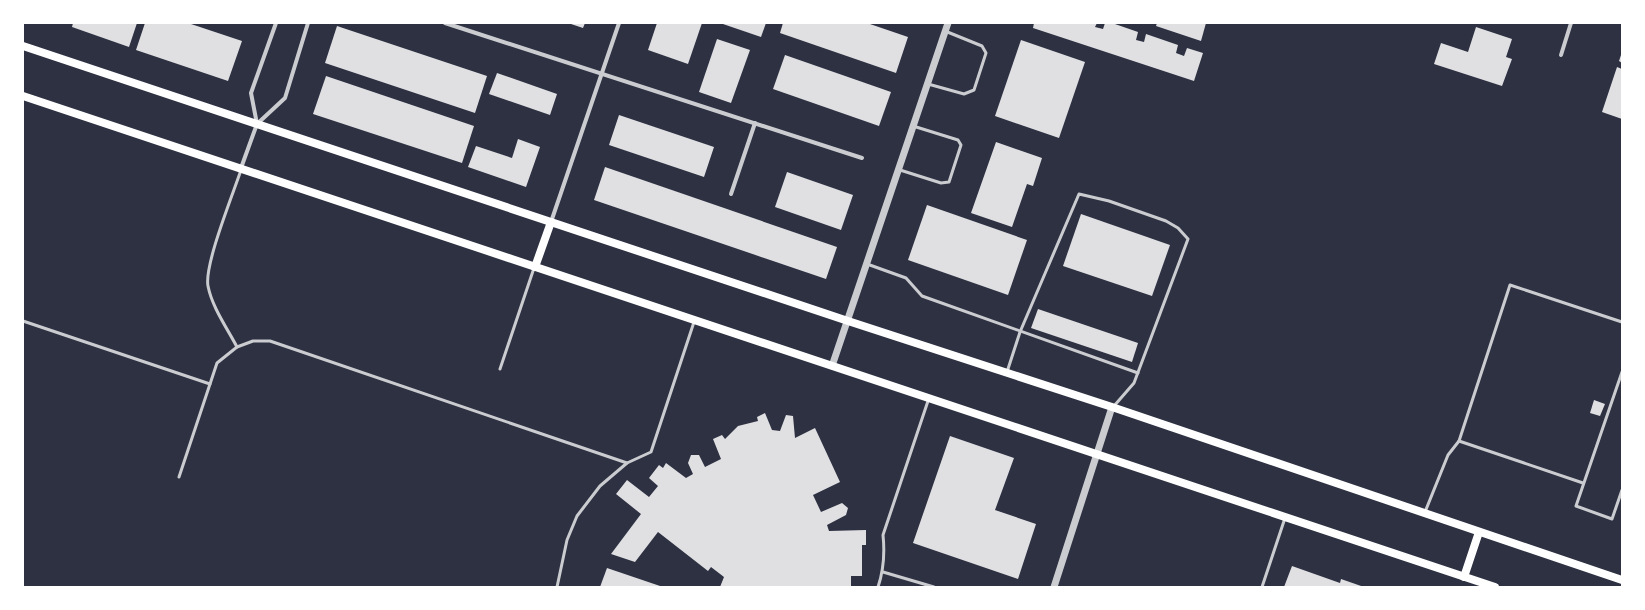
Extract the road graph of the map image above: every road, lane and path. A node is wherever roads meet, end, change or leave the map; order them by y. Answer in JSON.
{"nodes":[{"id":1,"x":276,"y":23,"type":"edge"},
{"id":2,"x":308,"y":23,"type":"edge"},
{"id":3,"x":445,"y":23,"type":"edge"},
{"id":4,"x":619,"y":23,"type":"edge"},
{"id":5,"x":948,"y":23,"type":"edge"},
{"id":6,"x":1571,"y":23,"type":"edge"},
{"id":7,"x":945,"y":31,"type":"junction"},
{"id":8,"x":23,"y":46,"type":"edge"},
{"id":9,"x":1561,"y":54,"type":"dead end"},
{"id":10,"x":602,"y":74,"type":"junction"},
{"id":11,"x":928,"y":83,"type":"junction"},
{"id":12,"x":23,"y":96,"type":"edge"},
{"id":13,"x":755,"y":123,"type":"junction"},
{"id":14,"x":257,"y":124,"type":"junction"},
{"id":15,"x":913,"y":126,"type":"junction"},
{"id":16,"x":862,"y":158,"type":"dead end"},
{"id":17,"x":242,"y":168,"type":"junction"},
{"id":18,"x":899,"y":170,"type":"junction"},
{"id":19,"x":731,"y":194,"type":"dead end"},
{"id":20,"x":551,"y":222,"type":"junction"},
{"id":21,"x":867,"y":264,"type":"junction"},
{"id":22,"x":535,"y":267,"type":"junction"},
{"id":23,"x":694,"y":320,"type":"junction"},
{"id":24,"x":23,"y":321,"type":"edge"},
{"id":25,"x":848,"y":321,"type":"junction"},
{"id":26,"x":1622,"y":322,"type":"edge"},
{"id":27,"x":1020,"y":332,"type":"junction"},
{"id":28,"x":237,"y":347,"type":"junction"},
{"id":29,"x":832,"y":366,"type":"junction"},
{"id":30,"x":500,"y":369,"type":"dead end"},
{"id":31,"x":1622,"y":372,"type":"edge"},
{"id":32,"x":1006,"y":373,"type":"junction"},
{"id":33,"x":1138,"y":373,"type":"junction"},
{"id":34,"x":210,"y":384,"type":"junction"},
{"id":35,"x":929,"y":398,"type":"junction"},
{"id":36,"x":1112,"y":407,"type":"junction"},
{"id":37,"x":1459,"y":441,"type":"junction"},
{"id":38,"x":1097,"y":453,"type":"junction"},
{"id":39,"x":627,"y":463,"type":"junction"},
{"id":40,"x":179,"y":477,"type":"dead end"},
{"id":41,"x":1583,"y":483,"type":"junction"},
{"id":42,"x":1622,"y":490,"type":"edge"},
{"id":43,"x":1424,"y":514,"type":"junction"},
{"id":44,"x":1285,"y":516,"type":"junction"},
{"id":45,"x":1479,"y":532,"type":"junction"},
{"id":46,"x":883,"y":572,"type":"junction"},
{"id":47,"x":1464,"y":577,"type":"junction"},
{"id":48,"x":1622,"y":580,"type":"edge"},
{"id":49,"x":557,"y":587,"type":"edge"},
{"id":50,"x":878,"y":587,"type":"edge"},
{"id":51,"x":934,"y":587,"type":"edge"},
{"id":52,"x":1054,"y":587,"type":"edge"},
{"id":53,"x":1262,"y":587,"type":"edge"},
{"id":54,"x":1495,"y":587,"type":"edge"}],
"edges":[{"from":1,"to":14,"type":"street"},
{"from":2,"to":14,"type":"street"},
{"from":3,"to":10,"type":"street"},
{"from":4,"to":10,"type":"street"},
{"from":5,"to":7,"type":"street"},
{"from":6,"to":9,"type":"street"},
{"from":7,"to":11,"type":"street"},
{"from":7,"to":11,"type":"lane"},
{"from":8,"to":14,"type":"main road"},
{"from":10,"to":13,"type":"street"},
{"from":10,"to":20,"type":"street"},
{"from":11,"to":15,"type":"street"},
{"from":12,"to":17,"type":"main road"},
{"from":13,"to":16,"type":"street"},
{"from":13,"to":19,"type":"street"},
{"from":14,"to":17,"type":"street"},
{"from":14,"to":20,"type":"main road"},
{"from":15,"to":18,"type":"street"},
{"from":15,"to":18,"type":"lane"},
{"from":17,"to":22,"type":"main road"},
{"from":17,"to":28,"type":"lane"},
{"from":18,"to":21,"type":"street"},
{"from":20,"to":22,"type":"main road"},
{"from":20,"to":25,"type":"main road"},
{"from":21,"to":25,"type":"street"},
{"from":21,"to":27,"type":"lane"},
{"from":22,"to":23,"type":"main road"},
{"from":22,"to":30,"type":"lane"},
{"from":23,"to":29,"type":"main road"},
{"from":23,"to":39,"type":"lane"},
{"from":24,"to":34,"type":"lane"},
{"from":25,"to":29,"type":"street"},
{"from":25,"to":32,"type":"main road"},
{"from":26,"to":37,"type":"lane"},
{"from":27,"to":32,"type":"lane"},
{"from":27,"to":33,"type":"lane"},
{"from":27,"to":33,"type":"lane"},
{"from":28,"to":34,"type":"lane"},
{"from":28,"to":39,"type":"lane"},
{"from":29,"to":35,"type":"main road"},
{"from":31,"to":41,"type":"lane"},
{"from":32,"to":36,"type":"main road"},
{"from":33,"to":36,"type":"lane"},
{"from":34,"to":40,"type":"lane"},
{"from":35,"to":38,"type":"main road"},
{"from":35,"to":46,"type":"lane"},
{"from":36,"to":38,"type":"street"},
{"from":36,"to":43,"type":"main road"},
{"from":37,"to":41,"type":"lane"},
{"from":37,"to":43,"type":"lane"},
{"from":38,"to":44,"type":"main road"},
{"from":38,"to":52,"type":"street"},
{"from":39,"to":49,"type":"lane"},
{"from":41,"to":42,"type":"lane"},
{"from":43,"to":45,"type":"main road"},
{"from":44,"to":47,"type":"main road"},
{"from":44,"to":53,"type":"lane"},
{"from":45,"to":47,"type":"main road"},
{"from":45,"to":48,"type":"main road"},
{"from":46,"to":50,"type":"lane"},
{"from":46,"to":51,"type":"lane"},
{"from":47,"to":54,"type":"main road"}]}
